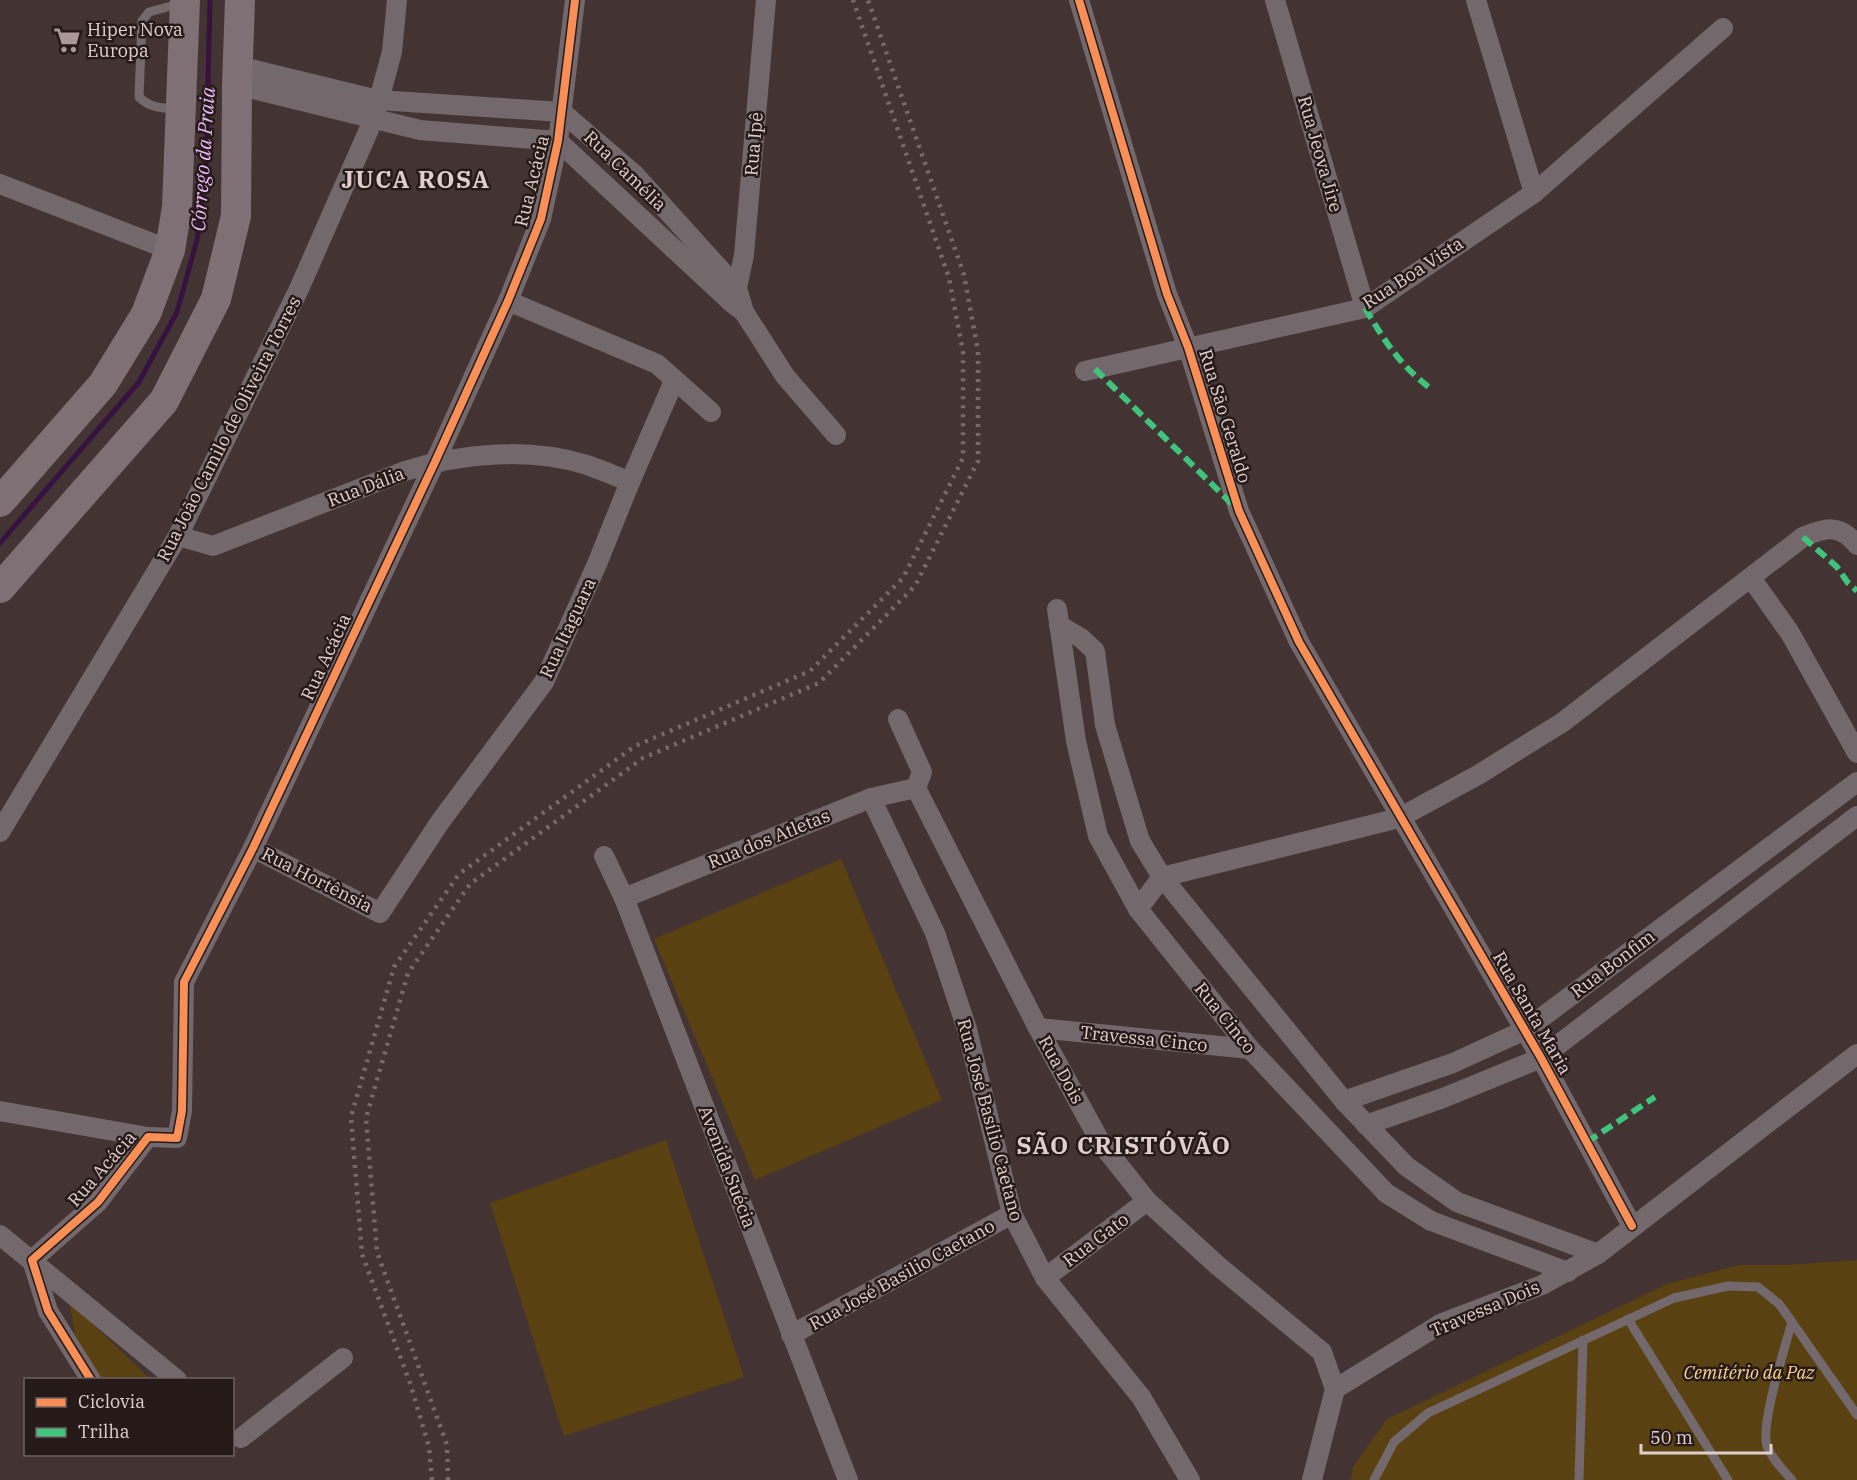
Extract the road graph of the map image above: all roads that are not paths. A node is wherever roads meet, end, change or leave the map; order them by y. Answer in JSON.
{"nodes":[{"id":1,"x":240,"y":0,"type":"edge"},
{"id":2,"x":397,"y":0,"type":"edge"},
{"id":3,"x":575,"y":0,"type":"edge"},
{"id":4,"x":766,"y":0,"type":"edge"},
{"id":5,"x":1080,"y":0,"type":"edge"},
{"id":6,"x":1275,"y":0,"type":"edge"},
{"id":7,"x":1476,"y":0,"type":"edge"},
{"id":8,"x":184,"y":1,"type":"edge"},
{"id":9,"x":1723,"y":28,"type":"dead end"},
{"id":10,"x":237,"y":75,"type":"junction"},
{"id":11,"x":180,"y":109,"type":"junction"},
{"id":12,"x":376,"y":109,"type":"junction"},
{"id":13,"x":562,"y":112,"type":"junction"},
{"id":14,"x":558,"y":141,"type":"junction"},
{"id":15,"x":0,"y":184,"type":"edge"},
{"id":16,"x":1534,"y":193,"type":"junction"},
{"id":17,"x":170,"y":250,"type":"junction"},
{"id":18,"x":508,"y":301,"type":"junction"},
{"id":19,"x":737,"y":301,"type":"junction"},
{"id":20,"x":1365,"y":308,"type":"junction"},
{"id":21,"x":1188,"y":347,"type":"junction"},
{"id":22,"x":1085,"y":371,"type":"dead end"},
{"id":23,"x":674,"y":381,"type":"junction"},
{"id":24,"x":711,"y":412,"type":"dead end"},
{"id":25,"x":836,"y":435,"type":"dead end"},
{"id":26,"x":435,"y":462,"type":"junction"},
{"id":27,"x":630,"y":482,"type":"junction"},
{"id":28,"x":0,"y":502,"type":"edge"},
{"id":29,"x":178,"y":536,"type":"junction"},
{"id":30,"x":1857,"y":545,"type":"edge"},
{"id":31,"x":1751,"y":578,"type":"junction"},
{"id":32,"x":0,"y":588,"type":"edge"},
{"id":33,"x":898,"y":719,"type":"dead end"},
{"id":34,"x":1857,"y":753,"type":"edge"},
{"id":35,"x":1857,"y":782,"type":"edge"},
{"id":36,"x":916,"y":788,"type":"junction"},
{"id":37,"x":871,"y":798,"type":"junction"},
{"id":38,"x":1857,"y":816,"type":"edge"},
{"id":39,"x":1399,"y":818,"type":"junction"},
{"id":40,"x":0,"y":832,"type":"edge"},
{"id":41,"x":253,"y":848,"type":"junction"},
{"id":42,"x":604,"y":856,"type":"dead end"},
{"id":43,"x":1162,"y":877,"type":"junction"},
{"id":44,"x":624,"y":898,"type":"junction"},
{"id":45,"x":1138,"y":909,"type":"junction"},
{"id":46,"x":380,"y":913,"type":"joint"},
{"id":47,"x":1038,"y":1028,"type":"junction"},
{"id":48,"x":1525,"y":1030,"type":"junction"},
{"id":49,"x":1250,"y":1049,"type":"junction"},
{"id":50,"x":1857,"y":1054,"type":"edge"},
{"id":51,"x":1540,"y":1058,"type":"junction"},
{"id":52,"x":1344,"y":1101,"type":"junction"},
{"id":53,"x":0,"y":1111,"type":"edge"},
{"id":54,"x":1366,"y":1125,"type":"junction"},
{"id":55,"x":148,"y":1137,"type":"junction"},
{"id":56,"x":1147,"y":1201,"type":"junction"},
{"id":57,"x":1012,"y":1214,"type":"junction"},
{"id":58,"x":1632,"y":1226,"type":"junction"},
{"id":59,"x":0,"y":1235,"type":"edge"},
{"id":60,"x":1598,"y":1254,"type":"junction"},
{"id":61,"x":32,"y":1260,"type":"junction"},
{"id":62,"x":1568,"y":1272,"type":"junction"},
{"id":63,"x":1045,"y":1278,"type":"junction"},
{"id":64,"x":1628,"y":1319,"type":"junction"},
{"id":65,"x":1792,"y":1322,"type":"junction"},
{"id":66,"x":791,"y":1335,"type":"junction"},
{"id":67,"x":1583,"y":1340,"type":"junction"},
{"id":68,"x":343,"y":1358,"type":"dead end"},
{"id":69,"x":90,"y":1378,"type":"edge"},
{"id":70,"x":175,"y":1378,"type":"edge"},
{"id":71,"x":1335,"y":1389,"type":"junction"},
{"id":72,"x":1857,"y":1415,"type":"edge"},
{"id":73,"x":235,"y":1435,"type":"edge"},
{"id":74,"x":848,"y":1480,"type":"edge"},
{"id":75,"x":1190,"y":1480,"type":"edge"},
{"id":76,"x":1312,"y":1480,"type":"edge"},
{"id":77,"x":1374,"y":1480,"type":"edge"},
{"id":78,"x":1579,"y":1480,"type":"edge"},
{"id":79,"x":1728,"y":1480,"type":"edge"},
{"id":80,"x":1792,"y":1480,"type":"edge"}],
"edges":[{"from":1,"to":10,"type":"main road"},
{"from":2,"to":12,"type":"street","name":"Rua João Camilo de Oliveira Torres"},
{"from":3,"to":13,"type":"street","name":"Rua Acácia"},
{"from":4,"to":19,"type":"street","name":"Rua Ipê"},
{"from":5,"to":21,"type":"street","name":"Rua São Geraldo"},
{"from":6,"to":20,"type":"street","name":"Rua Jeova Jire"},
{"from":7,"to":16,"type":"street"},
{"from":8,"to":11,"type":"main road"},
{"from":8,"to":11,"type":"lane"},
{"from":9,"to":16,"type":"street","name":"Rua Boa Vista"},
{"from":10,"to":12,"type":"street"},
{"from":10,"to":32,"type":"main road"},
{"from":11,"to":17,"type":"main road"},
{"from":12,"to":13,"type":"street"},
{"from":12,"to":14,"type":"street","name":"Rua Camélia"},
{"from":12,"to":29,"type":"street","name":"Rua João Camilo de Oliveira Torres"},
{"from":13,"to":14,"type":"street","name":"Rua Acácia"},
{"from":13,"to":19,"type":"street","name":"Rua Camélia"},
{"from":14,"to":18,"type":"street","name":"Rua Acácia"},
{"from":14,"to":19,"type":"street","name":"Rua Camélia"},
{"from":15,"to":17,"type":"street"},
{"from":16,"to":20,"type":"street","name":"Rua Boa Vista"},
{"from":17,"to":28,"type":"main road"},
{"from":18,"to":23,"type":"street"},
{"from":18,"to":26,"type":"street","name":"Rua Acácia"},
{"from":19,"to":25,"type":"street"},
{"from":20,"to":21,"type":"street","name":"Rua Boa Vista"},
{"from":21,"to":22,"type":"street","name":"Rua Boa Vista"},
{"from":21,"to":39,"type":"street","name":"Rua São Geraldo"},
{"from":23,"to":24,"type":"street"},
{"from":23,"to":27,"type":"street","name":"Rua Itaguara"},
{"from":26,"to":27,"type":"street","name":"Rua Dália"},
{"from":26,"to":29,"type":"street","name":"Rua Dália"},
{"from":26,"to":41,"type":"street","name":"Rua Acácia"},
{"from":27,"to":46,"type":"street","name":"Rua Itaguara"},
{"from":29,"to":40,"type":"street","name":"Rua João Camilo de Oliveira Torres"},
{"from":30,"to":31,"type":"street"},
{"from":31,"to":34,"type":"street"},
{"from":31,"to":39,"type":"street"},
{"from":33,"to":36,"type":"street","name":"Rua Dois"},
{"from":35,"to":48,"type":"street","name":"Rua Bonfim"},
{"from":36,"to":37,"type":"street","name":"Rua dos Atletas"},
{"from":36,"to":47,"type":"street","name":"Rua Dois"},
{"from":37,"to":44,"type":"street","name":"Rua dos Atletas"},
{"from":37,"to":57,"type":"street","name":"Rua José Basílio Caetano"},
{"from":38,"to":51,"type":"street","name":"Rua Bonfim"},
{"from":39,"to":43,"type":"street"},
{"from":39,"to":48,"type":"street","name":"Rua Santa Maria"},
{"from":41,"to":46,"type":"street","name":"Rua Hortênsia"},
{"from":41,"to":55,"type":"street","name":"Rua Acácia"},
{"from":42,"to":44,"type":"street","name":"Avenida Suécia"},
{"from":43,"to":45,"type":"street"},
{"from":43,"to":45,"type":"street","name":"Rua Cinco"},
{"from":43,"to":52,"type":"street","name":"Rua Cinco"},
{"from":44,"to":66,"type":"street","name":"Avenida Suécia"},
{"from":45,"to":49,"type":"street","name":"Rua Cinco"},
{"from":47,"to":49,"type":"street","name":"Travessa Cinco"},
{"from":47,"to":56,"type":"street","name":"Rua Dois"},
{"from":48,"to":51,"type":"street","name":"Rua Santa Maria"},
{"from":48,"to":52,"type":"street","name":"Rua Bonfim"},
{"from":49,"to":62,"type":"street","name":"Rua Cinco"},
{"from":50,"to":58,"type":"street","name":"Travessa Dois"},
{"from":51,"to":54,"type":"street","name":"Rua Bonfim"},
{"from":51,"to":58,"type":"street","name":"Rua Santa Maria"},
{"from":52,"to":54,"type":"street","name":"Rua Cinco"},
{"from":53,"to":55,"type":"street"},
{"from":54,"to":60,"type":"street","name":"Rua Cinco"},
{"from":55,"to":61,"type":"street","name":"Rua Acácia"},
{"from":56,"to":63,"type":"street","name":"Rua Gato"},
{"from":56,"to":71,"type":"street","name":"Rua Dois"},
{"from":57,"to":63,"type":"street","name":"Rua José Basílio Caetano"},
{"from":57,"to":66,"type":"street","name":"Rua José Basilio Caetano"},
{"from":58,"to":60,"type":"street","name":"Travessa Dois"},
{"from":59,"to":61,"type":"street"},
{"from":60,"to":62,"type":"street","name":"Travessa Dois"},
{"from":61,"to":69,"type":"street"},
{"from":61,"to":70,"type":"street"},
{"from":62,"to":71,"type":"street","name":"Travessa Dois"},
{"from":63,"to":75,"type":"street","name":"Rua José Basílio Caetano"},
{"from":64,"to":65,"type":"lane"},
{"from":64,"to":67,"type":"lane"},
{"from":64,"to":79,"type":"lane"},
{"from":65,"to":72,"type":"lane"},
{"from":65,"to":80,"type":"lane"},
{"from":66,"to":74,"type":"street","name":"Avenida Suécia"},
{"from":67,"to":77,"type":"lane"},
{"from":67,"to":78,"type":"lane"},
{"from":68,"to":73,"type":"street"},
{"from":71,"to":76,"type":"street"}]}
